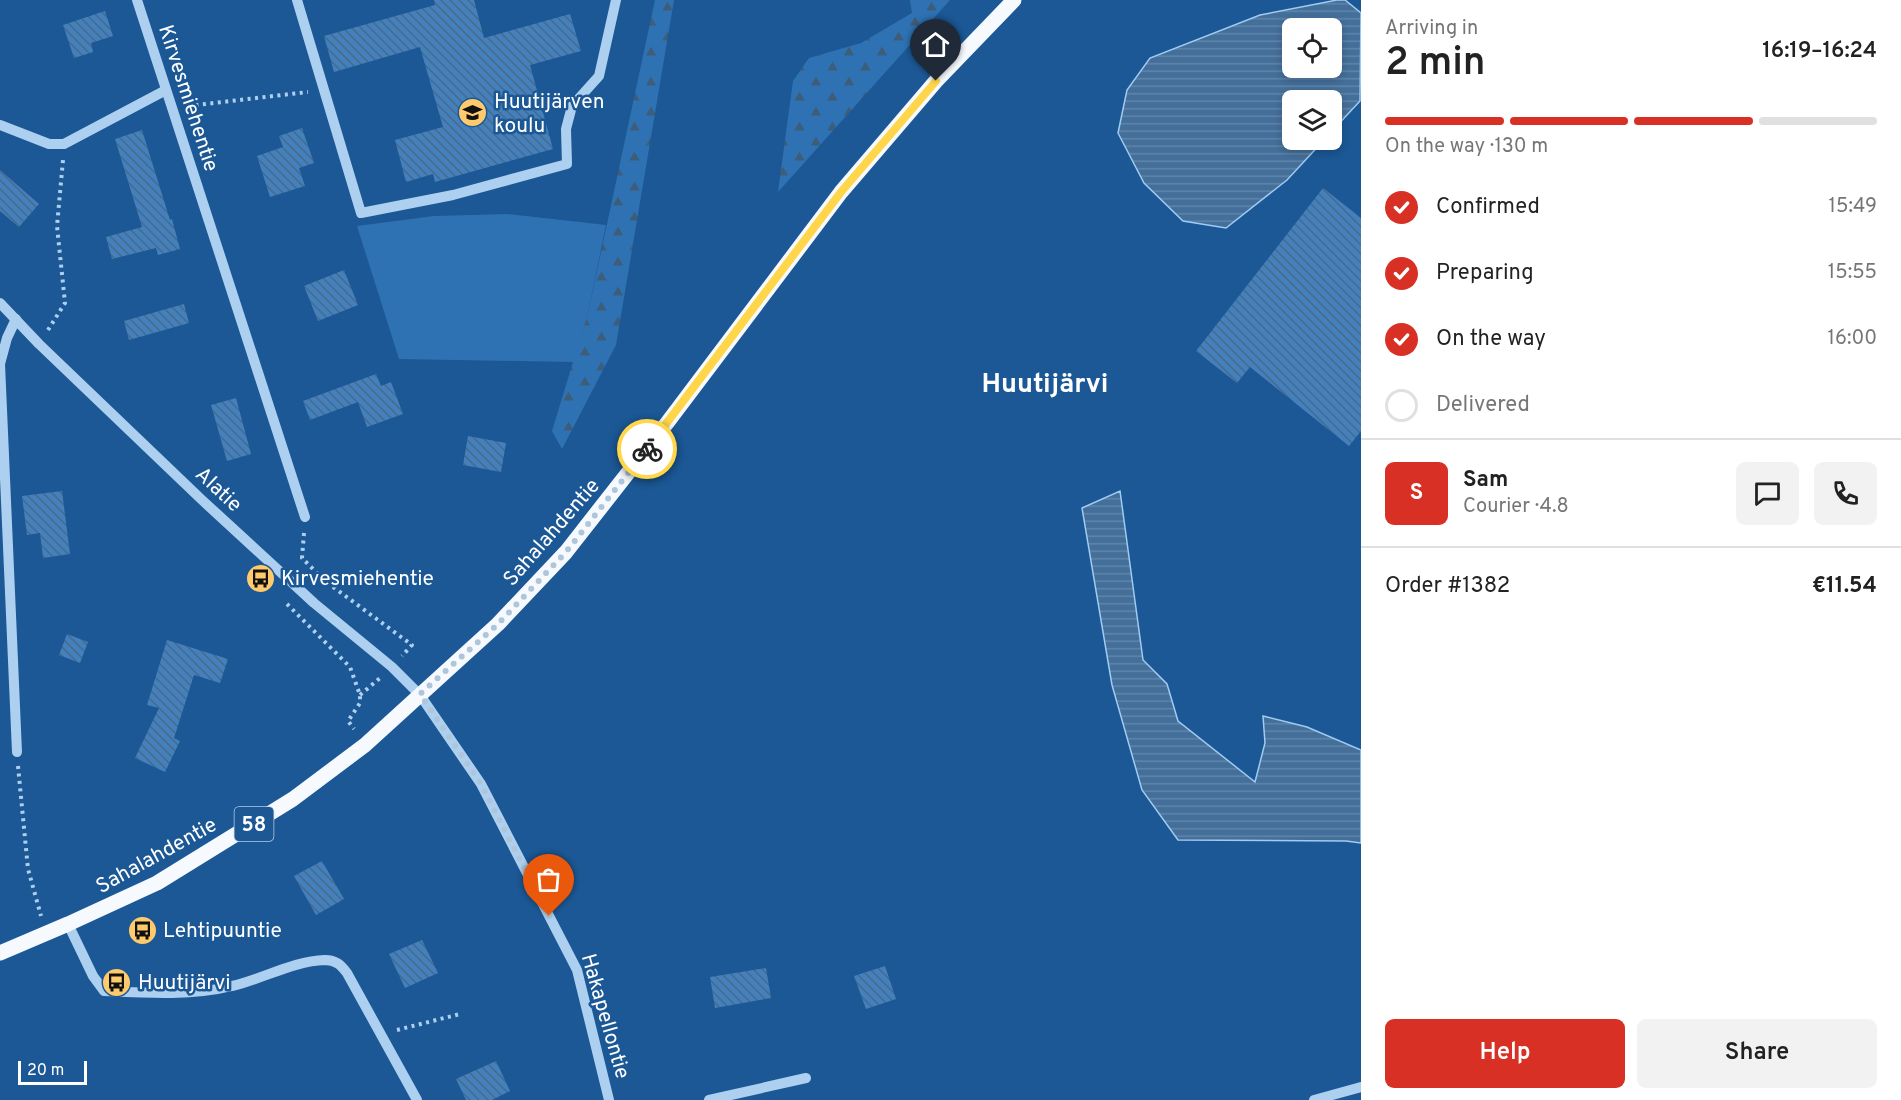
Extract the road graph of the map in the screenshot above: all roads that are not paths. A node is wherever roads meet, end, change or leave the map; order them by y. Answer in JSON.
{"nodes":[{"id":1,"x":137,"y":0,"type":"edge"},
{"id":2,"x":297,"y":0,"type":"edge"},
{"id":3,"x":616,"y":0,"type":"edge"},
{"id":4,"x":1014,"y":0,"type":"edge"},
{"id":5,"x":166,"y":90,"type":"junction"},
{"id":6,"x":0,"y":125,"type":"edge"},
{"id":7,"x":0,"y":303,"type":"edge"},
{"id":8,"x":16,"y":319,"type":"junction"},
{"id":9,"x":305,"y":517,"type":"road end"},
{"id":10,"x":420,"y":694,"type":"junction"},
{"id":11,"x":17,"y":752,"type":"road end"},
{"id":12,"x":68,"y":924,"type":"junction"},
{"id":13,"x":0,"y":953,"type":"edge"},
{"id":14,"x":806,"y":1078,"type":"dead end"},
{"id":15,"x":1361,"y":1087,"type":"edge"},
{"id":16,"x":417,"y":1100,"type":"edge"},
{"id":17,"x":609,"y":1100,"type":"edge"},
{"id":18,"x":709,"y":1100,"type":"edge"},
{"id":19,"x":1314,"y":1100,"type":"edge"}],
"edges":[{"from":1,"to":5,"type":"street","name":"Kirvesmiehentie"},
{"from":2,"to":3,"type":"street"},
{"from":4,"to":10,"type":"main road","name":"Sahalahdentie","number":"58"},
{"from":5,"to":6,"type":"street"},
{"from":5,"to":9,"type":"street","name":"Kirvesmiehentie"},
{"from":7,"to":8,"type":"street","name":"Alatie"},
{"from":8,"to":10,"type":"street","name":"Alatie"},
{"from":8,"to":11,"type":"street"},
{"from":10,"to":12,"type":"main road","name":"Sahalahdentie","number":"58"},
{"from":10,"to":17,"type":"street","name":"Hakapellontie"},
{"from":12,"to":13,"type":"main road","name":"Sahalahdentie","number":"58"},
{"from":12,"to":16,"type":"street"},
{"from":14,"to":18,"type":"street"},
{"from":15,"to":19,"type":"street"}]}
